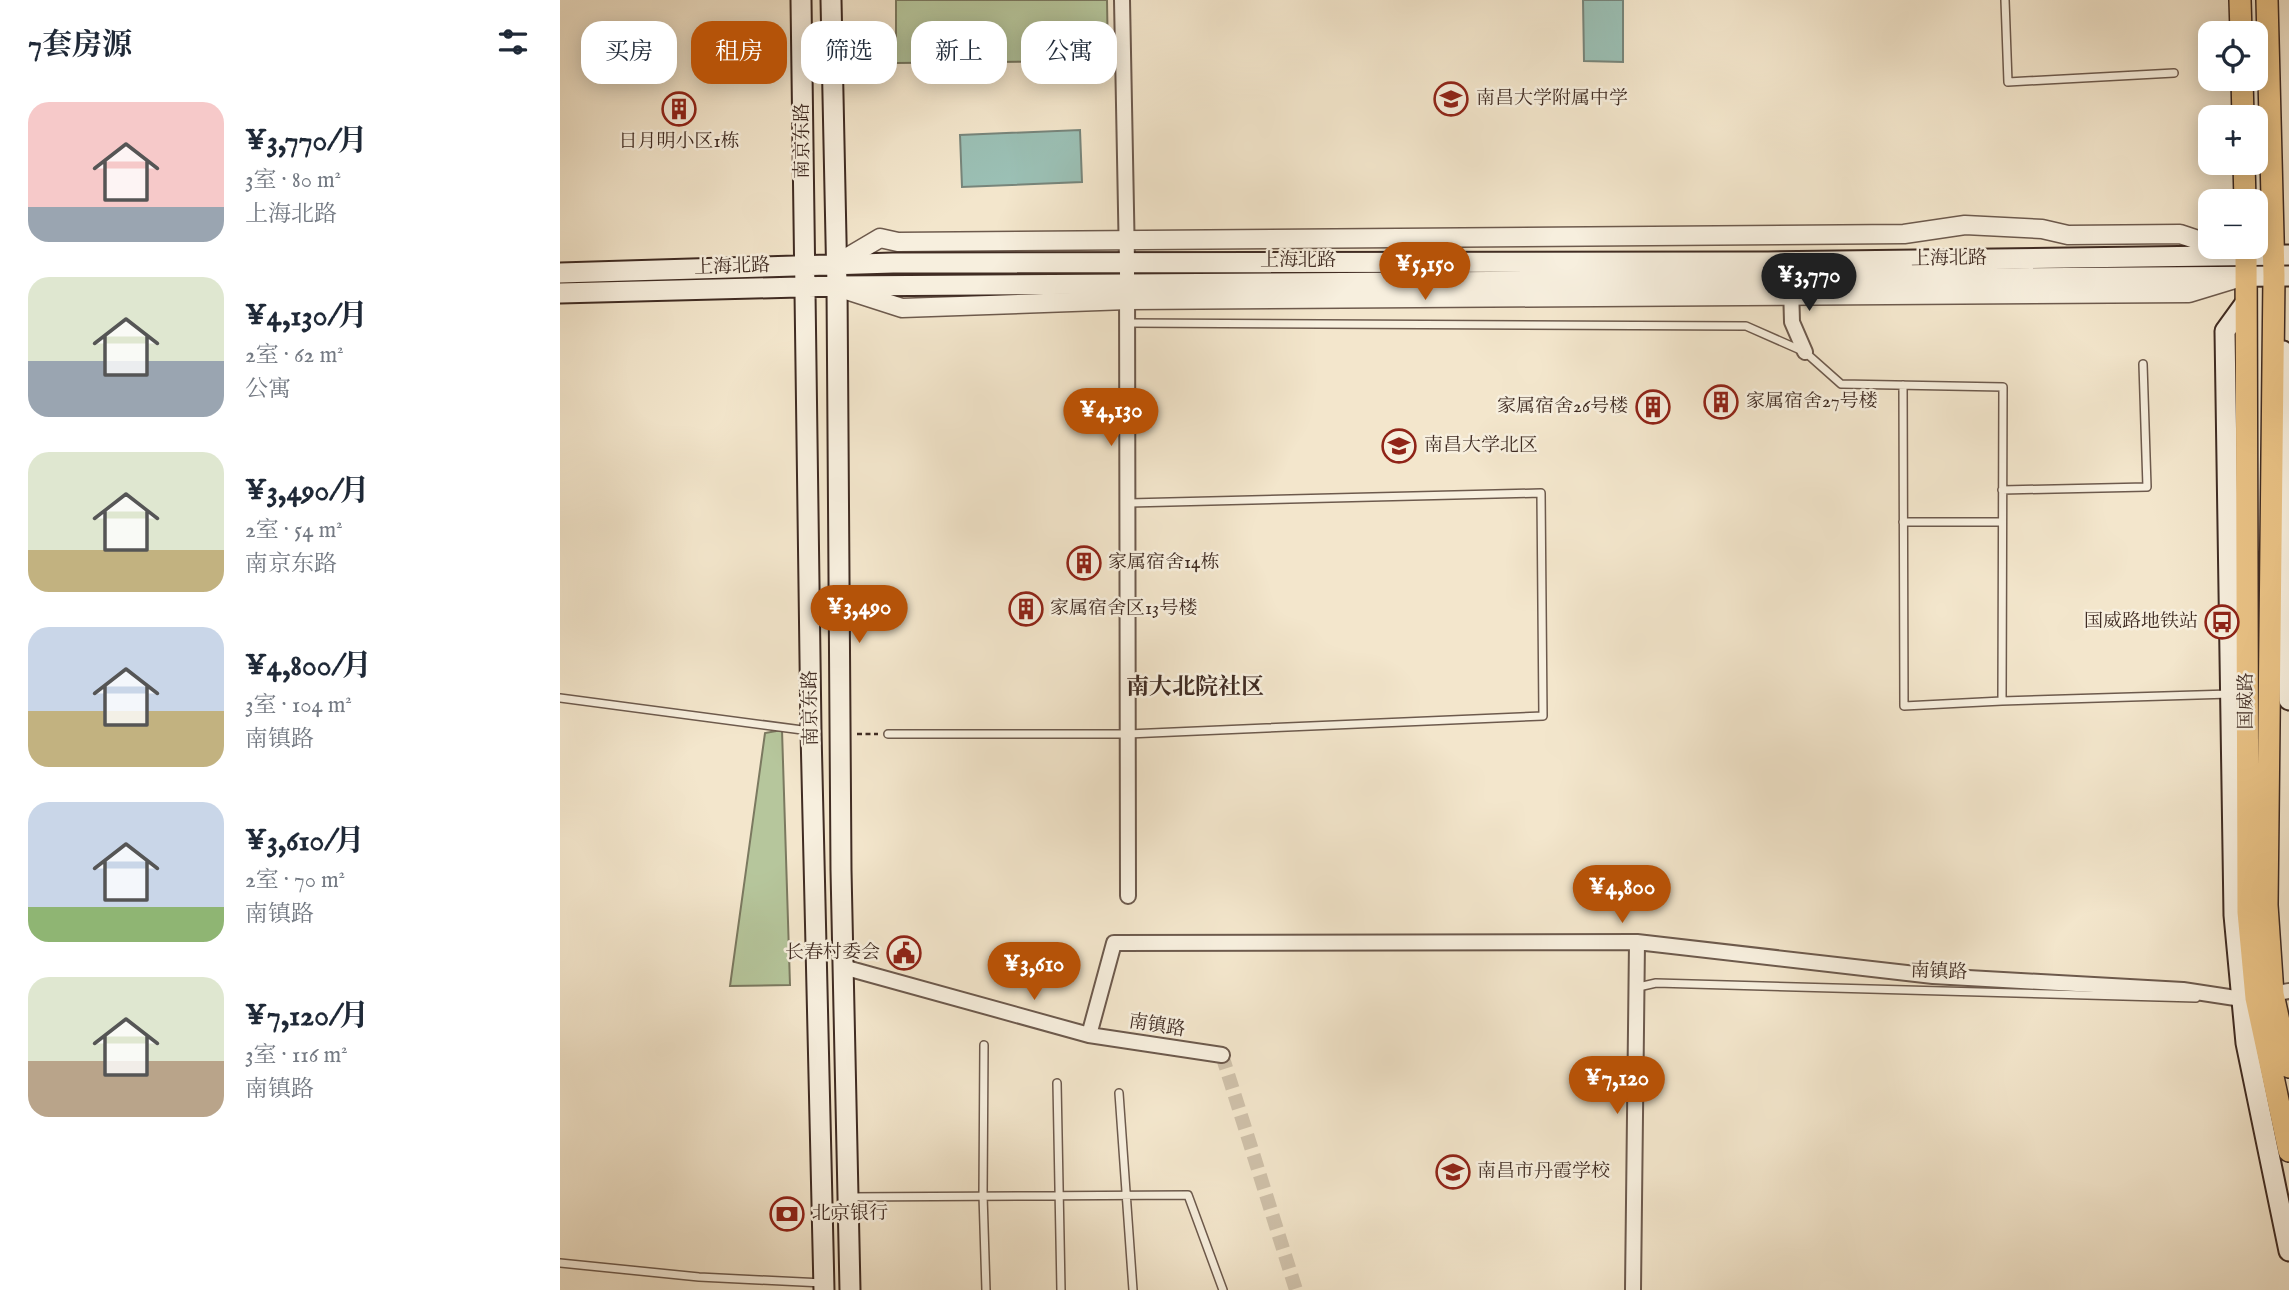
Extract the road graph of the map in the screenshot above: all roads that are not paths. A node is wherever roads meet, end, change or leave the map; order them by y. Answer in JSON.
{"nodes":[{"id":1,"x":802,"y":0,"type":"edge"},
{"id":2,"x":831,"y":0,"type":"edge"},
{"id":3,"x":1122,"y":0,"type":"edge"},
{"id":4,"x":2005,"y":0,"type":"edge"},
{"id":5,"x":2240,"y":0,"type":"edge"},
{"id":6,"x":2267,"y":0,"type":"edge"},
{"id":7,"x":2241,"y":21,"type":"edge"},
{"id":8,"x":2175,"y":73,"type":"dead end"},
{"id":9,"x":1127,"y":239,"type":"junction"},
{"id":10,"x":2198,"y":240,"type":"edge"},
{"id":11,"x":2246,"y":259,"type":"edge"},
{"id":12,"x":1128,"y":261,"type":"junction"},
{"id":13,"x":836,"y":264,"type":"junction"},
{"id":14,"x":803,"y":265,"type":"junction"},
{"id":15,"x":2282,"y":266,"type":"edge"},
{"id":16,"x":560,"y":272,"type":"edge"},
{"id":17,"x":837,"y":286,"type":"junction"},
{"id":18,"x":1791,"y":287,"type":"junction"},
{"id":19,"x":804,"y":288,"type":"junction"},
{"id":20,"x":560,"y":293,"type":"edge"},
{"id":21,"x":1128,"y":293,"type":"junction"},
{"id":22,"x":2274,"y":303,"type":"junction"},
{"id":23,"x":1128,"y":323,"type":"junction"},
{"id":24,"x":1805,"y":352,"type":"junction"},
{"id":25,"x":2143,"y":364,"type":"dead end"},
{"id":26,"x":1903,"y":385,"type":"junction"},
{"id":27,"x":2002,"y":490,"type":"junction"},
{"id":28,"x":1129,"y":503,"type":"junction"},
{"id":29,"x":1903,"y":522,"type":"junction"},
{"id":30,"x":2002,"y":522,"type":"junction"},
{"id":31,"x":2239,"y":693,"type":"junction"},
{"id":32,"x":560,"y":698,"type":"edge"},
{"id":33,"x":2289,"y":699,"type":"edge"},
{"id":34,"x":2002,"y":701,"type":"junction"},
{"id":35,"x":811,"y":731,"type":"junction"},
{"id":36,"x":888,"y":734,"type":"road end"},
{"id":37,"x":1128,"y":734,"type":"junction"},
{"id":38,"x":1128,"y":896,"type":"dead end"},
{"id":39,"x":1637,"y":942,"type":"junction"},
{"id":40,"x":843,"y":967,"type":"junction"},
{"id":41,"x":1635,"y":988,"type":"junction"},
{"id":42,"x":2265,"y":995,"type":"edge"},
{"id":43,"x":1089,"y":1035,"type":"junction"},
{"id":44,"x":984,"y":1045,"type":"dead end"},
{"id":45,"x":1222,"y":1055,"type":"dead end"},
{"id":46,"x":2289,"y":1067,"type":"edge"},
{"id":47,"x":1057,"y":1083,"type":"dead end"},
{"id":48,"x":1119,"y":1094,"type":"dead end"},
{"id":49,"x":2289,"y":1151,"type":"edge"},
{"id":50,"x":983,"y":1195,"type":"junction"},
{"id":51,"x":1126,"y":1195,"type":"junction"},
{"id":52,"x":1060,"y":1196,"type":"junction"},
{"id":53,"x":848,"y":1197,"type":"junction"},
{"id":54,"x":2289,"y":1251,"type":"edge"},
{"id":55,"x":560,"y":1263,"type":"edge"},
{"id":56,"x":824,"y":1287,"type":"edge"},
{"id":57,"x":850,"y":1290,"type":"edge"},
{"id":58,"x":986,"y":1290,"type":"edge"},
{"id":59,"x":1061,"y":1290,"type":"edge"},
{"id":60,"x":1133,"y":1290,"type":"edge"},
{"id":61,"x":1223,"y":1290,"type":"edge"},
{"id":62,"x":1633,"y":1290,"type":"edge"}],
"edges":[{"from":1,"to":14,"type":"main road","name":"南京东路"},
{"from":2,"to":13,"type":"main road","name":"南京东路"},
{"from":3,"to":9,"type":"street"},
{"from":4,"to":8,"type":"lane"},
{"from":5,"to":7,"type":"main road"},
{"from":6,"to":15,"type":"main road","name":"国威路"},
{"from":9,"to":10,"type":"street"},
{"from":9,"to":12,"type":"street"},
{"from":9,"to":13,"type":"street"},
{"from":11,"to":12,"type":"main road","name":"上海北路"},
{"from":11,"to":15,"type":"main road","name":"上海北路"},
{"from":11,"to":18,"type":"main road","name":"上海北路"},
{"from":11,"to":31,"type":"main road","name":"国威路"},
{"from":12,"to":13,"type":"main road","name":"上海北路"},
{"from":12,"to":21,"type":"street"},
{"from":13,"to":14,"type":"main road","name":"上海北路"},
{"from":13,"to":17,"type":"main road","name":"南京东路"},
{"from":14,"to":16,"type":"main road","name":"上海北路"},
{"from":14,"to":19,"type":"main road","name":"南京东路"},
{"from":15,"to":22,"type":"main road","name":"国威路"},
{"from":17,"to":19,"type":"main road","name":"上海北路"},
{"from":17,"to":21,"type":"main road","name":"上海北路"},
{"from":17,"to":40,"type":"main road","name":"南京东路"},
{"from":18,"to":21,"type":"main road","name":"上海北路"},
{"from":18,"to":24,"type":"street"},
{"from":19,"to":20,"type":"main road","name":"上海北路"},
{"from":19,"to":35,"type":"main road","name":"南京东路"},
{"from":21,"to":23,"type":"street"},
{"from":22,"to":33,"type":"main road"},
{"from":22,"to":42,"type":"main road","name":"国威路"},
{"from":23,"to":24,"type":"lane"},
{"from":23,"to":28,"type":"street"},
{"from":24,"to":26,"type":"lane"},
{"from":25,"to":27,"type":"lane"},
{"from":26,"to":27,"type":"lane"},
{"from":26,"to":29,"type":"lane"},
{"from":27,"to":30,"type":"lane"},
{"from":28,"to":37,"type":"street"},
{"from":28,"to":37,"type":"lane"},
{"from":29,"to":30,"type":"lane"},
{"from":29,"to":34,"type":"lane"},
{"from":30,"to":34,"type":"lane"},
{"from":31,"to":34,"type":"lane"},
{"from":31,"to":42,"type":"main road","name":"国威路"},
{"from":32,"to":35,"type":"lane"},
{"from":35,"to":56,"type":"main road","name":"南京东路"},
{"from":36,"to":37,"type":"lane"},
{"from":37,"to":38,"type":"street"},
{"from":39,"to":41,"type":"street"},
{"from":39,"to":42,"type":"street"},
{"from":39,"to":43,"type":"street"},
{"from":40,"to":43,"type":"street","name":"南镇路"},
{"from":40,"to":53,"type":"main road","name":"南京东路"},
{"from":41,"to":42,"type":"lane","name":"南镇路"},
{"from":41,"to":62,"type":"street"},
{"from":42,"to":46,"type":"main road","name":"国威路"},
{"from":42,"to":49,"type":"main road","name":"国威路"},
{"from":42,"to":54,"type":"main road"},
{"from":43,"to":45,"type":"street","name":"南镇路"},
{"from":44,"to":50,"type":"lane"},
{"from":47,"to":52,"type":"lane"},
{"from":48,"to":51,"type":"lane"},
{"from":50,"to":52,"type":"lane"},
{"from":50,"to":53,"type":"lane"},
{"from":50,"to":58,"type":"lane"},
{"from":51,"to":52,"type":"lane"},
{"from":51,"to":60,"type":"lane"},
{"from":51,"to":61,"type":"lane"},
{"from":52,"to":59,"type":"lane"},
{"from":53,"to":57,"type":"main road","name":"南京东路"},
{"from":55,"to":56,"type":"lane"}]}
